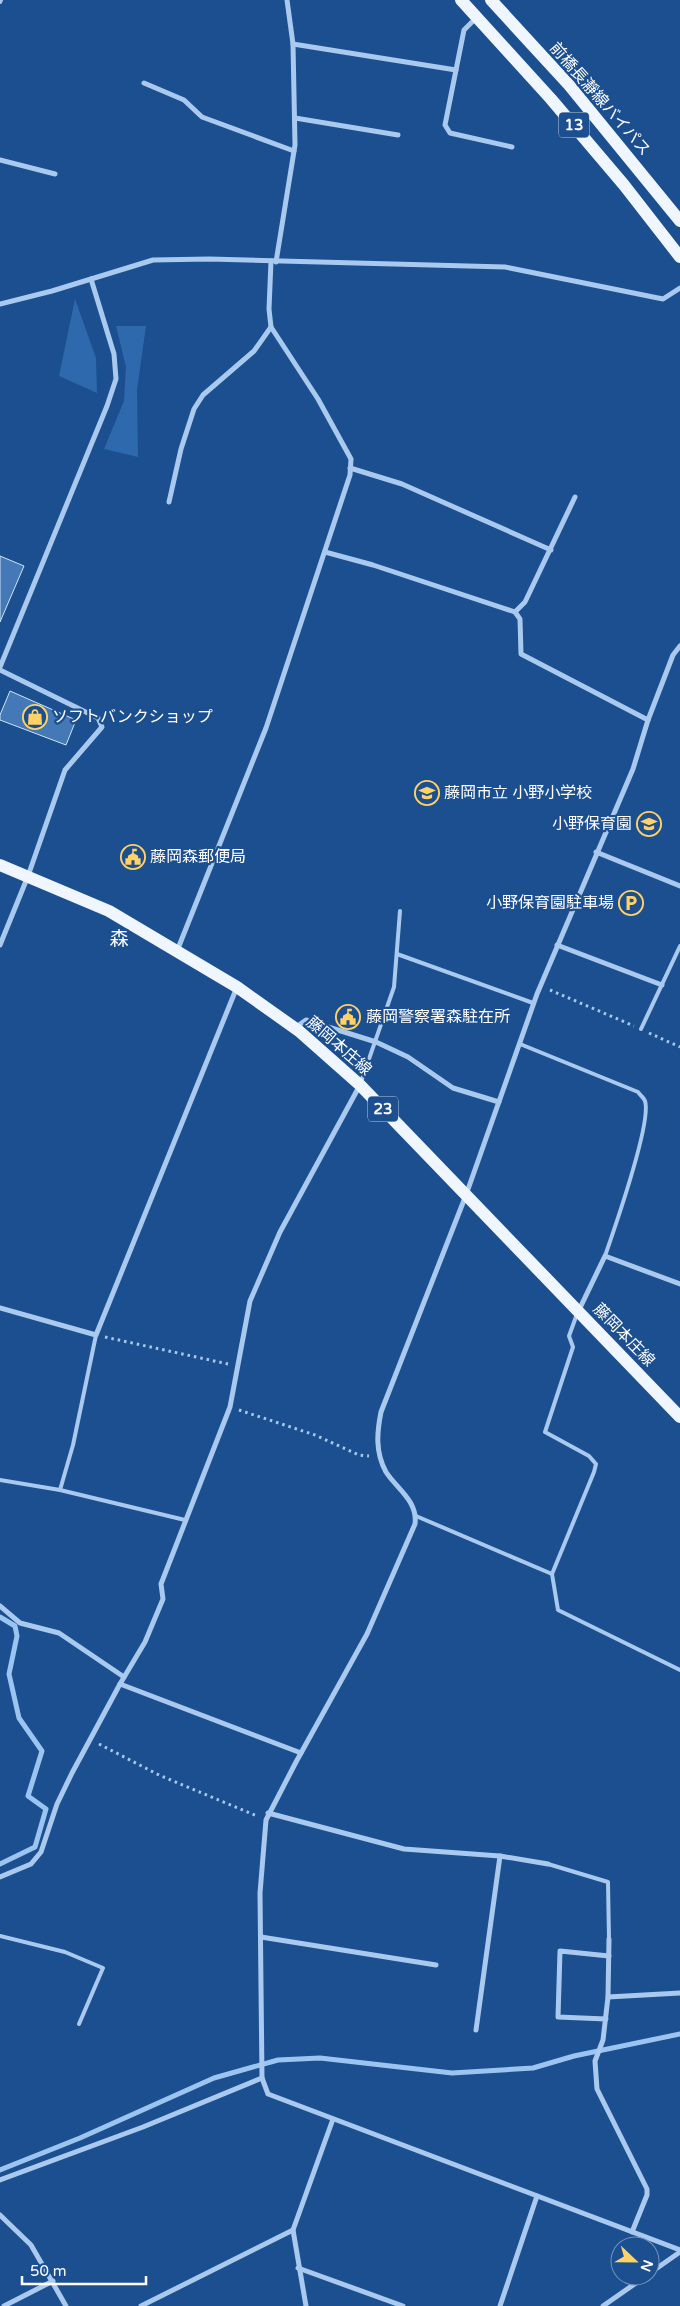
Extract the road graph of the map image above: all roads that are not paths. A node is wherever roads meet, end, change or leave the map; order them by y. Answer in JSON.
{"nodes":[{"id":1,"x":286,"y":0,"type":"edge"},
{"id":2,"x":461,"y":0,"type":"edge"},
{"id":3,"x":491,"y":0,"type":"edge"},
{"id":4,"x":477,"y":18,"type":"junction"},
{"id":5,"x":292,"y":44,"type":"junction"},
{"id":6,"x":456,"y":70,"type":"junction"},
{"id":7,"x":144,"y":83,"type":"dead end"},
{"id":8,"x":295,"y":118,"type":"junction"},
{"id":9,"x":398,"y":135,"type":"dead end"},
{"id":10,"x":512,"y":147,"type":"dead end"},
{"id":11,"x":294,"y":151,"type":"junction"},
{"id":12,"x":0,"y":160,"type":"edge"},
{"id":13,"x":55,"y":174,"type":"dead end"},
{"id":14,"x":680,"y":222,"type":"edge"},
{"id":15,"x":680,"y":257,"type":"edge"},
{"id":16,"x":274,"y":262,"type":"junction"},
{"id":17,"x":91,"y":279,"type":"junction"},
{"id":18,"x":680,"y":288,"type":"edge"},
{"id":19,"x":0,"y":304,"type":"edge"},
{"id":20,"x":271,"y":327,"type":"junction"},
{"id":21,"x":350,"y":468,"type":"junction"},
{"id":22,"x":575,"y":496,"type":"dead end"},
{"id":23,"x":168,"y":502,"type":"dead end"},
{"id":24,"x":551,"y":550,"type":"junction"},
{"id":25,"x":325,"y":552,"type":"junction"},
{"id":26,"x":515,"y":612,"type":"junction"},
{"id":27,"x":680,"y":646,"type":"edge"},
{"id":28,"x":0,"y":668,"type":"edge"},
{"id":29,"x":648,"y":720,"type":"junction"},
{"id":30,"x":596,"y":852,"type":"junction"},
{"id":31,"x":0,"y":865,"type":"edge"},
{"id":32,"x":28,"y":876,"type":"junction"},
{"id":33,"x":680,"y":886,"type":"edge"},
{"id":34,"x":400,"y":911,"type":"dead end"},
{"id":35,"x":0,"y":945,"type":"edge"},
{"id":36,"x":557,"y":945,"type":"junction"},
{"id":37,"x":680,"y":946,"type":"edge"},
{"id":38,"x":176,"y":951,"type":"junction"},
{"id":39,"x":397,"y":954,"type":"junction"},
{"id":40,"x":662,"y":985,"type":"junction"},
{"id":41,"x":237,"y":987,"type":"junction"},
{"id":42,"x":533,"y":1003,"type":"junction"},
{"id":43,"x":295,"y":1028,"type":"junction"},
{"id":44,"x":642,"y":1029,"type":"road end"},
{"id":45,"x":376,"y":1042,"type":"junction"},
{"id":46,"x":520,"y":1044,"type":"junction"},
{"id":47,"x":360,"y":1085,"type":"junction"},
{"id":48,"x":499,"y":1102,"type":"junction"},
{"id":49,"x":466,"y":1195,"type":"junction"},
{"id":50,"x":606,"y":1256,"type":"junction"},
{"id":51,"x":680,"y":1284,"type":"edge"},
{"id":52,"x":0,"y":1308,"type":"edge"},
{"id":53,"x":578,"y":1311,"type":"junction"},
{"id":54,"x":96,"y":1335,"type":"junction"},
{"id":55,"x":680,"y":1418,"type":"edge"},
{"id":56,"x":0,"y":1480,"type":"edge"},
{"id":57,"x":60,"y":1490,"type":"junction"},
{"id":58,"x":416,"y":1516,"type":"junction"},
{"id":59,"x":185,"y":1520,"type":"junction"},
{"id":60,"x":552,"y":1574,"type":"junction"},
{"id":61,"x":0,"y":1606,"type":"edge"},
{"id":62,"x":680,"y":1670,"type":"edge"},
{"id":63,"x":124,"y":1677,"type":"junction"},
{"id":64,"x":120,"y":1684,"type":"junction"},
{"id":65,"x":301,"y":1753,"type":"junction"},
{"id":66,"x":268,"y":1813,"type":"junction"},
{"id":67,"x":500,"y":1856,"type":"junction"},
{"id":68,"x":548,"y":1864,"type":"joint"},
{"id":69,"x":0,"y":1878,"type":"edge"},
{"id":70,"x":0,"y":1936,"type":"edge"},
{"id":71,"x":261,"y":1936,"type":"junction"},
{"id":72,"x":609,"y":1939,"type":"joint"},
{"id":73,"x":609,"y":1956,"type":"junction"},
{"id":74,"x":436,"y":1965,"type":"dead end"},
{"id":75,"x":680,"y":1993,"type":"edge"},
{"id":76,"x":608,"y":1997,"type":"junction"},
{"id":77,"x":606,"y":2019,"type":"junction"},
{"id":78,"x":79,"y":2024,"type":"dead end"},
{"id":79,"x":476,"y":2030,"type":"dead end"},
{"id":80,"x":262,"y":2078,"type":"junction"},
{"id":81,"x":333,"y":2119,"type":"junction"},
{"id":82,"x":0,"y":2180,"type":"edge"},
{"id":83,"x":537,"y":2196,"type":"junction"},
{"id":84,"x":0,"y":2215,"type":"edge"},
{"id":85,"x":292,"y":2230,"type":"junction"},
{"id":86,"x":632,"y":2232,"type":"junction"},
{"id":87,"x":680,"y":2251,"type":"edge"},
{"id":88,"x":660,"y":2266,"type":"edge"},
{"id":89,"x":298,"y":2268,"type":"junction"},
{"id":90,"x":54,"y":2281,"type":"junction"},
{"id":91,"x":632,"y":2286,"type":"edge"},
{"id":92,"x":4,"y":2306,"type":"edge"},
{"id":93,"x":66,"y":2306,"type":"edge"},
{"id":94,"x":141,"y":2306,"type":"edge"},
{"id":95,"x":306,"y":2306,"type":"edge"},
{"id":96,"x":403,"y":2306,"type":"edge"},
{"id":97,"x":500,"y":2306,"type":"edge"},
{"id":98,"x":604,"y":2306,"type":"edge"}],
"edges":[{"from":1,"to":5,"type":"street"},
{"from":2,"to":4,"type":"main road","number":"13"},
{"from":3,"to":14,"type":"main road","name":"前橋長瀞線バイパス","number":"13"},
{"from":4,"to":6,"type":"street"},
{"from":4,"to":15,"type":"main road","number":"13"},
{"from":5,"to":6,"type":"street"},
{"from":5,"to":8,"type":"street"},
{"from":6,"to":10,"type":"street"},
{"from":7,"to":11,"type":"street"},
{"from":8,"to":9,"type":"street"},
{"from":8,"to":11,"type":"street"},
{"from":11,"to":16,"type":"street"},
{"from":12,"to":13,"type":"street"},
{"from":16,"to":17,"type":"street"},
{"from":16,"to":18,"type":"street"},
{"from":16,"to":20,"type":"street"},
{"from":17,"to":19,"type":"street"},
{"from":17,"to":28,"type":"street"},
{"from":20,"to":21,"type":"street"},
{"from":20,"to":23,"type":"street"},
{"from":21,"to":24,"type":"street"},
{"from":21,"to":25,"type":"street"},
{"from":22,"to":24,"type":"street"},
{"from":24,"to":26,"type":"street"},
{"from":25,"to":26,"type":"street"},
{"from":25,"to":38,"type":"street"},
{"from":26,"to":29,"type":"street"},
{"from":27,"to":29,"type":"street"},
{"from":28,"to":32,"type":"street"},
{"from":29,"to":30,"type":"street"},
{"from":30,"to":33,"type":"street"},
{"from":30,"to":36,"type":"street"},
{"from":31,"to":32,"type":"main road","name":"藤岡本庄線","number":"23"},
{"from":32,"to":35,"type":"street"},
{"from":32,"to":38,"type":"main road","name":"藤岡本庄線","number":"23"},
{"from":34,"to":39,"type":"lane"},
{"from":36,"to":40,"type":"street"},
{"from":36,"to":42,"type":"street"},
{"from":37,"to":40,"type":"lane"},
{"from":38,"to":41,"type":"main road","name":"藤岡本庄線","number":"23"},
{"from":39,"to":42,"type":"lane"},
{"from":39,"to":45,"type":"lane"},
{"from":40,"to":44,"type":"lane"},
{"from":41,"to":43,"type":"main road","name":"藤岡本庄線","number":"23"},
{"from":41,"to":54,"type":"street"},
{"from":42,"to":46,"type":"street"},
{"from":43,"to":45,"type":"street"},
{"from":43,"to":47,"type":"main road","name":"藤岡本庄線","number":"23"},
{"from":45,"to":47,"type":"lane"},
{"from":45,"to":48,"type":"street"},
{"from":46,"to":48,"type":"street"},
{"from":46,"to":50,"type":"lane"},
{"from":47,"to":49,"type":"main road","name":"藤岡本庄線","number":"23"},
{"from":47,"to":59,"type":"street"},
{"from":48,"to":49,"type":"street"},
{"from":49,"to":53,"type":"main road","name":"藤岡本庄線","number":"23"},
{"from":49,"to":58,"type":"street"},
{"from":50,"to":51,"type":"street"},
{"from":50,"to":53,"type":"street"},
{"from":52,"to":54,"type":"street"},
{"from":53,"to":55,"type":"main road","name":"藤岡本庄線","number":"23"},
{"from":53,"to":60,"type":"lane"},
{"from":54,"to":57,"type":"lane"},
{"from":56,"to":57,"type":"lane"},
{"from":57,"to":59,"type":"lane"},
{"from":58,"to":60,"type":"lane"},
{"from":58,"to":65,"type":"street"},
{"from":59,"to":63,"type":"street"},
{"from":60,"to":62,"type":"lane"},
{"from":61,"to":63,"type":"street"},
{"from":63,"to":64,"type":"street"},
{"from":64,"to":65,"type":"street"},
{"from":64,"to":69,"type":"street"},
{"from":65,"to":66,"type":"street"},
{"from":66,"to":67,"type":"street"},
{"from":66,"to":71,"type":"street"},
{"from":67,"to":68,"type":"street"},
{"from":67,"to":79,"type":"street"},
{"from":68,"to":72,"type":"lane"},
{"from":70,"to":78,"type":"lane"},
{"from":71,"to":74,"type":"street"},
{"from":71,"to":80,"type":"street"},
{"from":72,"to":73,"type":"street"},
{"from":73,"to":76,"type":"street"},
{"from":73,"to":77,"type":"street"},
{"from":75,"to":76,"type":"street"},
{"from":76,"to":77,"type":"street"},
{"from":77,"to":86,"type":"street"},
{"from":80,"to":81,"type":"street"},
{"from":80,"to":82,"type":"street"},
{"from":81,"to":83,"type":"street"},
{"from":81,"to":85,"type":"street"},
{"from":83,"to":86,"type":"street"},
{"from":83,"to":97,"type":"street"},
{"from":84,"to":90,"type":"street"},
{"from":85,"to":89,"type":"street"},
{"from":85,"to":94,"type":"street"},
{"from":86,"to":87,"type":"street"},
{"from":87,"to":88,"type":"street"},
{"from":89,"to":95,"type":"street"},
{"from":89,"to":96,"type":"street"},
{"from":90,"to":92,"type":"street"},
{"from":90,"to":93,"type":"street"},
{"from":91,"to":98,"type":"street"}]}
